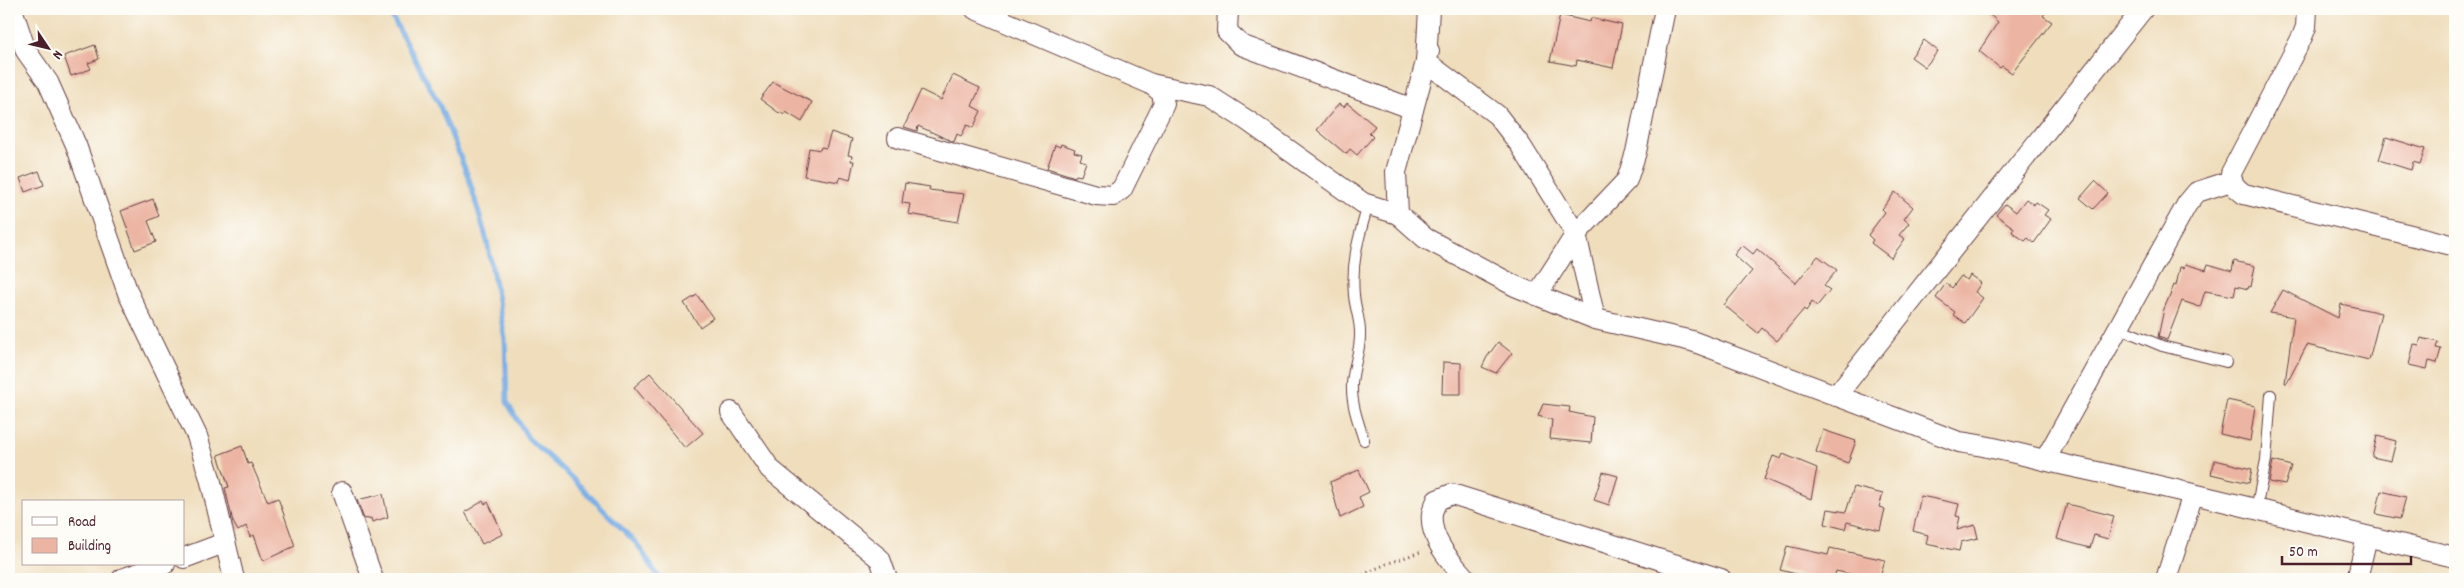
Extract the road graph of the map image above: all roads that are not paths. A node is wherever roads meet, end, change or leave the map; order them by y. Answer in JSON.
{"nodes":[{"id":1,"x":12,"y":9,"type":"edge"},
{"id":2,"x":975,"y":9,"type":"edge"},
{"id":3,"x":1228,"y":9,"type":"edge"},
{"id":4,"x":1429,"y":9,"type":"edge"},
{"id":5,"x":1440,"y":9,"type":"edge"},
{"id":6,"x":1665,"y":9,"type":"edge"},
{"id":7,"x":2143,"y":9,"type":"edge"},
{"id":8,"x":2307,"y":9,"type":"edge"},
{"id":9,"x":1426,"y":62,"type":"junction"},
{"id":10,"x":1151,"y":84,"type":"junction"},
{"id":11,"x":1413,"y":109,"type":"junction"},
{"id":12,"x":898,"y":138,"type":"dead end"},
{"id":13,"x":2231,"y":181,"type":"junction"},
{"id":14,"x":1368,"y":205,"type":"junction"},
{"id":15,"x":1398,"y":214,"type":"junction"},
{"id":16,"x":1576,"y":234,"type":"junction"},
{"id":17,"x":2455,"y":246,"type":"edge"},
{"id":18,"x":1537,"y":295,"type":"junction"},
{"id":19,"x":1595,"y":319,"type":"junction"},
{"id":20,"x":2119,"y":328,"type":"junction"},
{"id":21,"x":2226,"y":362,"type":"dead end"},
{"id":22,"x":2271,"y":395,"type":"dead end"},
{"id":23,"x":1836,"y":396,"type":"junction"},
{"id":24,"x":731,"y":412,"type":"dead end"},
{"id":25,"x":1364,"y":440,"type":"dead end"},
{"id":26,"x":2045,"y":460,"type":"junction"},
{"id":27,"x":342,"y":492,"type":"dead end"},
{"id":28,"x":2193,"y":494,"type":"junction"},
{"id":29,"x":2256,"y":510,"type":"junction"},
{"id":30,"x":2367,"y":537,"type":"junction"},
{"id":31,"x":224,"y":543,"type":"junction"},
{"id":32,"x":185,"y":558,"type":"edge"},
{"id":33,"x":2455,"y":558,"type":"edge"},
{"id":34,"x":159,"y":566,"type":"edge"},
{"id":35,"x":122,"y":579,"type":"edge"},
{"id":36,"x":234,"y":579,"type":"edge"},
{"id":37,"x":373,"y":579,"type":"edge"},
{"id":38,"x":886,"y":579,"type":"edge"},
{"id":39,"x":1466,"y":579,"type":"edge"},
{"id":40,"x":1721,"y":579,"type":"edge"},
{"id":41,"x":2166,"y":579,"type":"edge"},
{"id":42,"x":2357,"y":579,"type":"edge"}],
"edges":[{"from":1,"to":31,"type":"street"},
{"from":2,"to":10,"type":"street"},
{"from":3,"to":11,"type":"street"},
{"from":4,"to":9,"type":"street"},
{"from":5,"to":9,"type":"street"},
{"from":6,"to":16,"type":"street"},
{"from":7,"to":23,"type":"street"},
{"from":8,"to":13,"type":"street"},
{"from":9,"to":11,"type":"street"},
{"from":9,"to":16,"type":"street"},
{"from":10,"to":12,"type":"street"},
{"from":10,"to":14,"type":"street"},
{"from":11,"to":15,"type":"street"},
{"from":13,"to":17,"type":"street"},
{"from":13,"to":20,"type":"street"},
{"from":14,"to":15,"type":"street"},
{"from":14,"to":25,"type":"lane"},
{"from":15,"to":18,"type":"street"},
{"from":16,"to":18,"type":"street"},
{"from":16,"to":19,"type":"street"},
{"from":18,"to":19,"type":"street"},
{"from":19,"to":23,"type":"street"},
{"from":20,"to":21,"type":"lane"},
{"from":20,"to":26,"type":"street"},
{"from":22,"to":29,"type":"lane"},
{"from":23,"to":26,"type":"street"},
{"from":24,"to":38,"type":"street"},
{"from":26,"to":28,"type":"street"},
{"from":27,"to":37,"type":"street"},
{"from":28,"to":29,"type":"street"},
{"from":28,"to":41,"type":"street"},
{"from":29,"to":30,"type":"street"},
{"from":30,"to":33,"type":"street"},
{"from":30,"to":42,"type":"street"},
{"from":31,"to":32,"type":"street"},
{"from":31,"to":36,"type":"street"},
{"from":34,"to":35,"type":"street"},
{"from":39,"to":40,"type":"street"}]}
